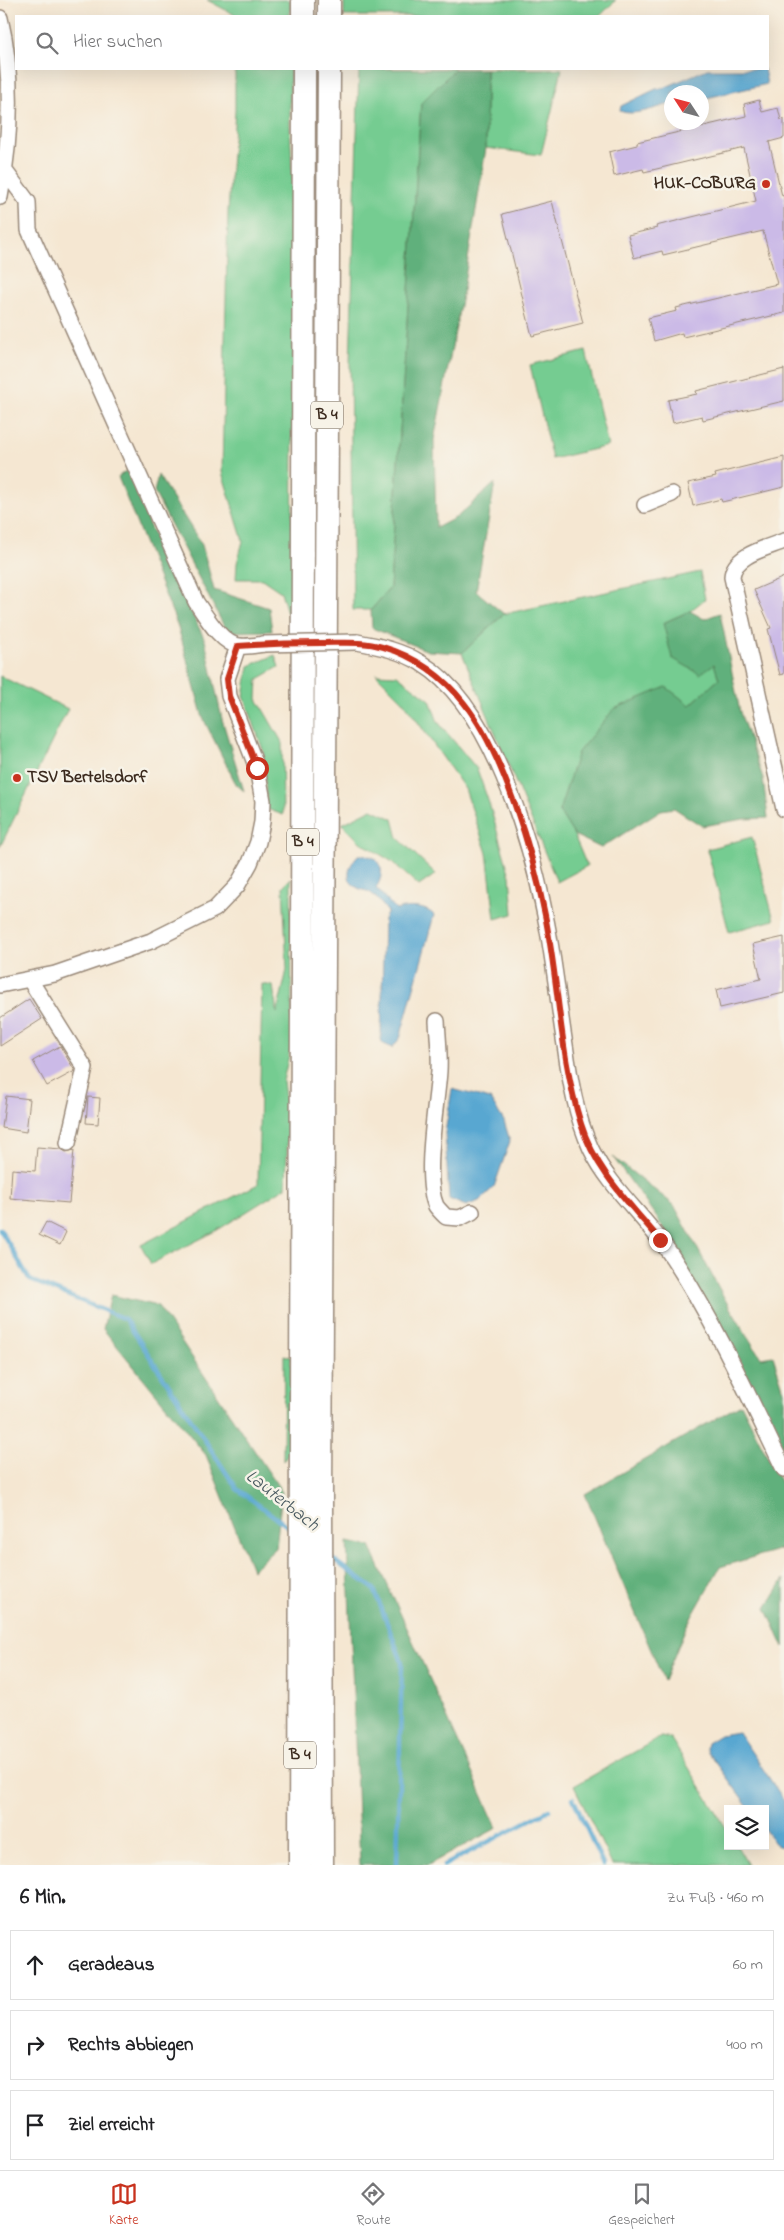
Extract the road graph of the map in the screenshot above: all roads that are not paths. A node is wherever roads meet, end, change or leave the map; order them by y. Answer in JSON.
{"nodes":[{"id":1,"x":303,"y":0,"type":"edge"},
{"id":2,"x":329,"y":0,"type":"edge"},
{"id":3,"x":304,"y":15,"type":"edge"},
{"id":4,"x":329,"y":15,"type":"edge"},
{"id":5,"x":0,"y":18,"type":"edge"},
{"id":6,"x":304,"y":70,"type":"edge"},
{"id":7,"x":329,"y":70,"type":"edge"},
{"id":8,"x":5,"y":171,"type":"junction"},
{"id":9,"x":0,"y":197,"type":"edge"},
{"id":10,"x":672,"y":494,"type":"dead end"},
{"id":11,"x":645,"y":505,"type":"dead end"},
{"id":12,"x":784,"y":541,"type":"edge"},
{"id":13,"x":238,"y":646,"type":"junction"},
{"id":14,"x":783,"y":804,"type":"edge"},
{"id":15,"x":30,"y":980,"type":"junction"},
{"id":16,"x":0,"y":985,"type":"edge"},
{"id":17,"x":438,"y":1021,"type":"dead end"},
{"id":18,"x":68,"y":1143,"type":"dead end"},
{"id":19,"x":472,"y":1212,"type":"dead end"},
{"id":20,"x":784,"y":1469,"type":"edge"},
{"id":21,"x":300,"y":1865,"type":"edge"},
{"id":22,"x":322,"y":1865,"type":"edge"}],
"edges":[{"from":1,"to":3,"type":"highway"},
{"from":2,"to":4,"type":"highway"},
{"from":5,"to":8,"type":"street"},
{"from":6,"to":21,"type":"highway","number":"B 4"},
{"from":7,"to":22,"type":"highway","number":"B 4"},
{"from":8,"to":9,"type":"street"},
{"from":8,"to":13,"type":"street"},
{"from":10,"to":11,"type":"street"},
{"from":12,"to":14,"type":"street"},
{"from":13,"to":15,"type":"street"},
{"from":13,"to":20,"type":"street","bridge":true},
{"from":15,"to":16,"type":"street"},
{"from":15,"to":18,"type":"street"},
{"from":17,"to":19,"type":"street"}]}
